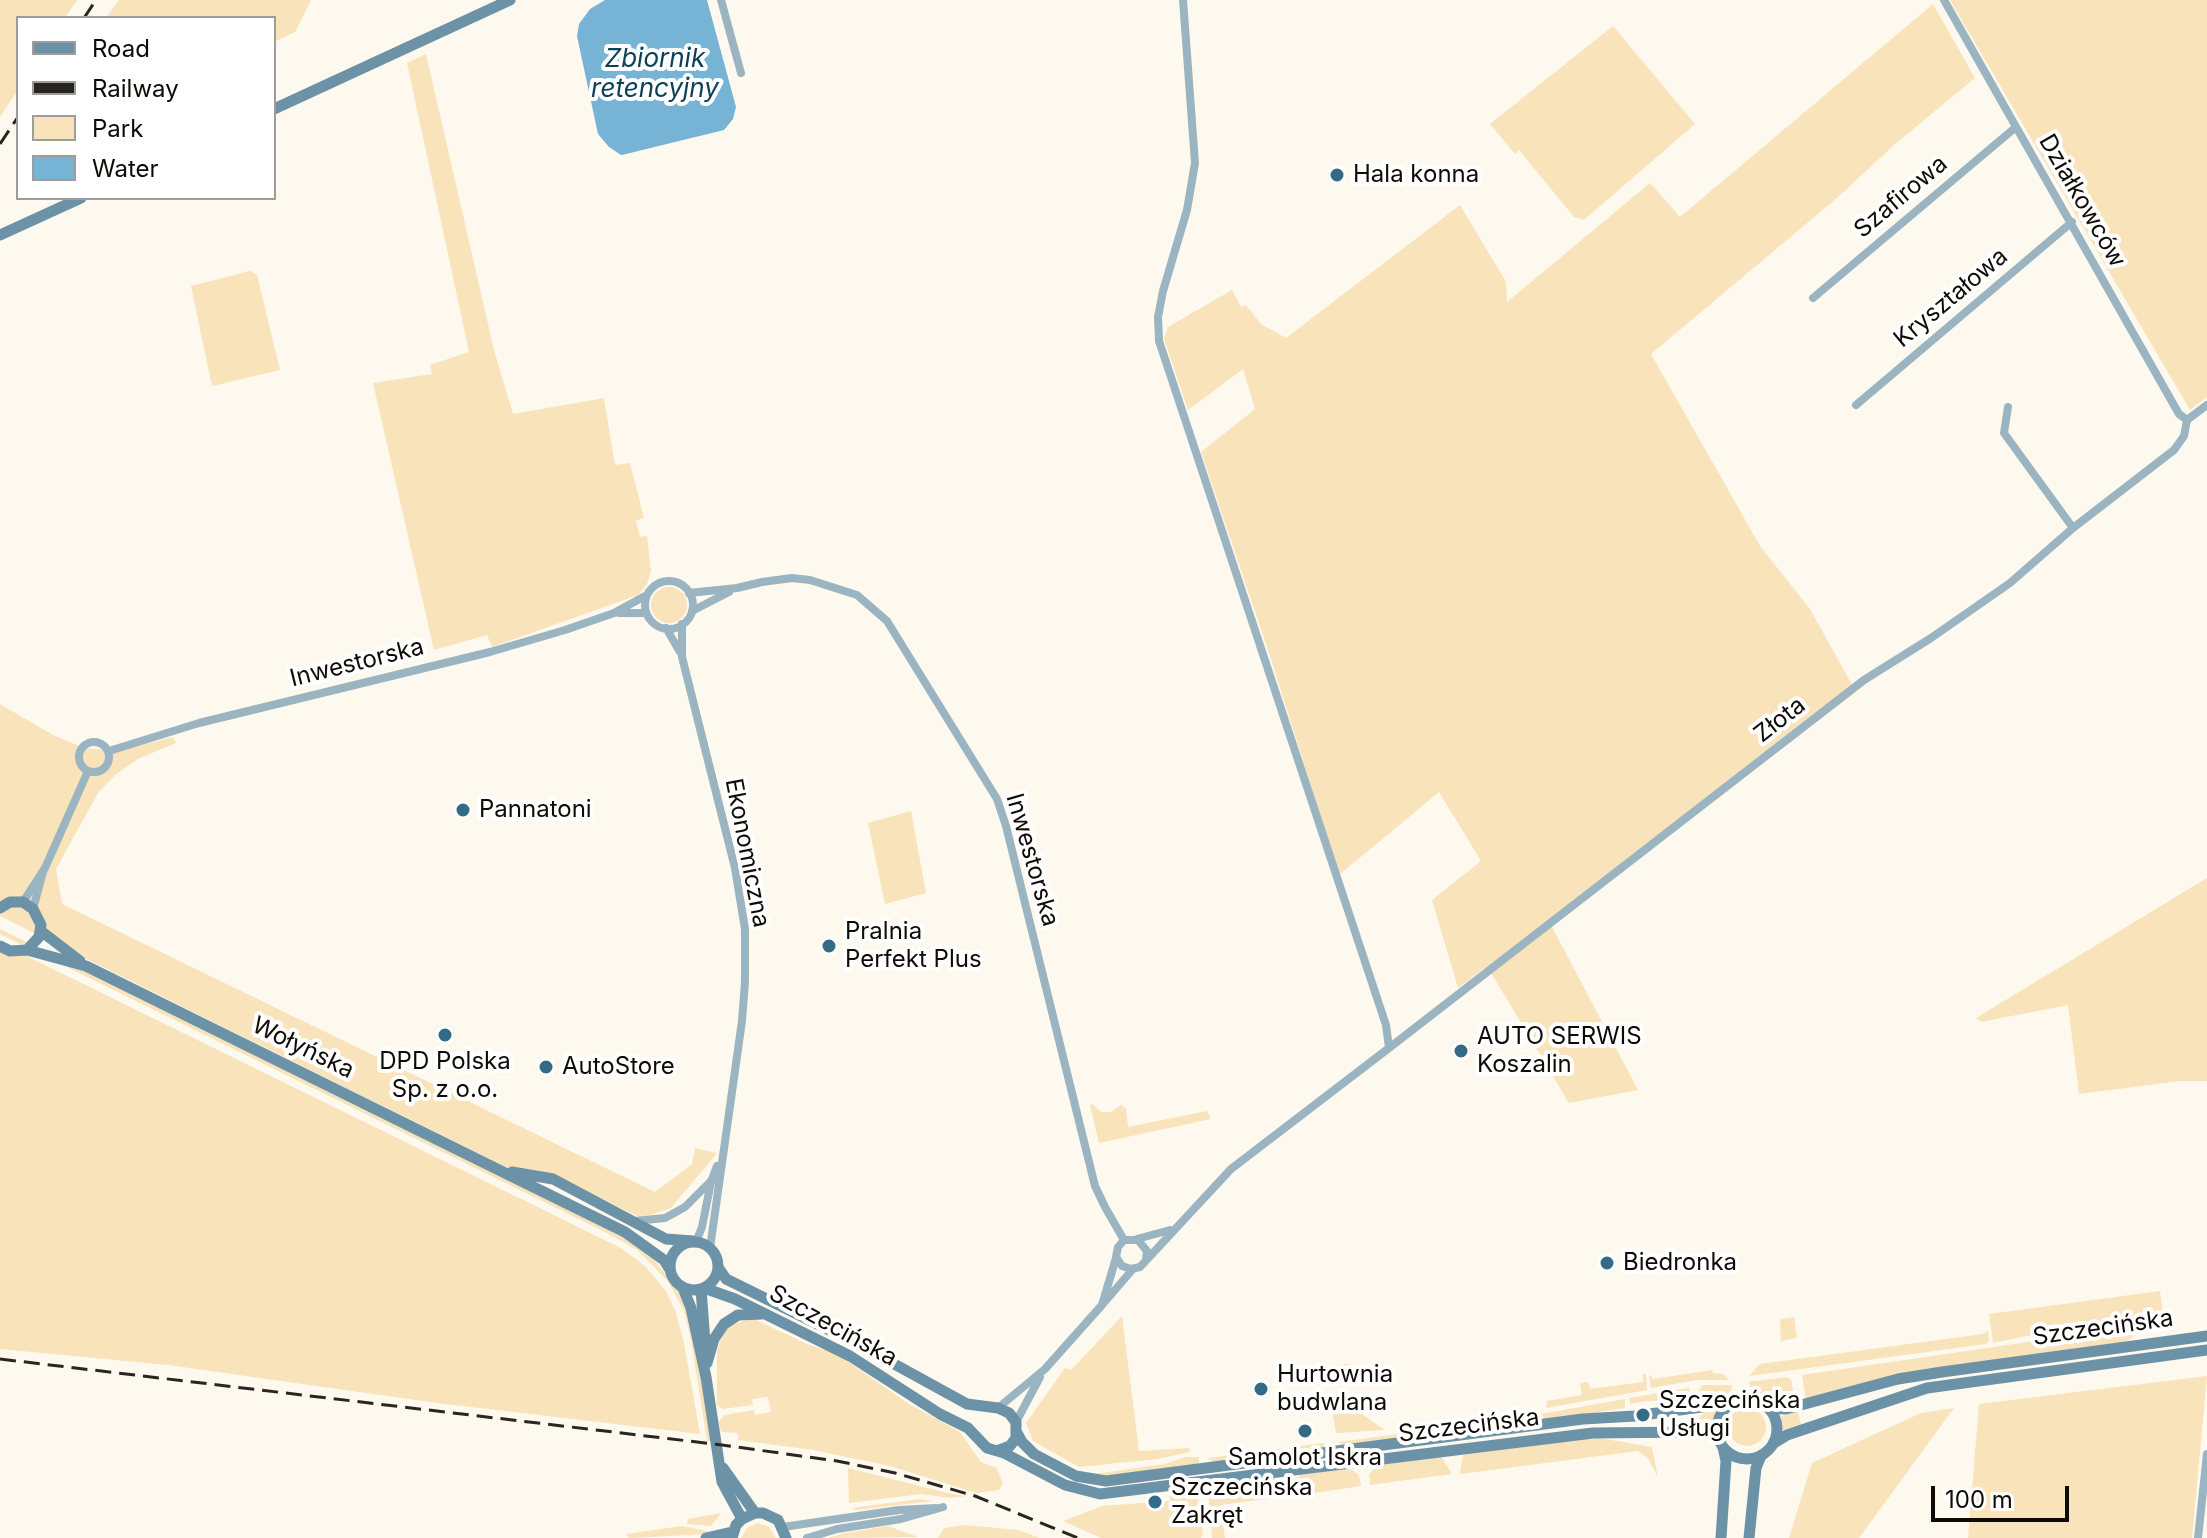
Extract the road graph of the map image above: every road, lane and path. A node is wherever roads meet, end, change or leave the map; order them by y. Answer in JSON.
{"nodes":[{"id":1,"x":510,"y":0,"type":"edge"},
{"id":2,"x":721,"y":0,"type":"edge"},
{"id":3,"x":1183,"y":0,"type":"edge"},
{"id":4,"x":1944,"y":0,"type":"edge"},
{"id":5,"x":741,"y":73,"type":"dead end"},
{"id":6,"x":276,"y":108,"type":"edge"},
{"id":7,"x":2016,"y":127,"type":"junction"},
{"id":8,"x":77,"y":200,"type":"edge"},
{"id":9,"x":2072,"y":222,"type":"junction"},
{"id":10,"x":0,"y":235,"type":"edge"},
{"id":11,"x":1813,"y":298,"type":"dead end"},
{"id":12,"x":1856,"y":405,"type":"dead end"},
{"id":13,"x":2207,"y":405,"type":"edge"},
{"id":14,"x":2008,"y":407,"type":"dead end"},
{"id":15,"x":2187,"y":420,"type":"junction"},
{"id":16,"x":2073,"y":528,"type":"junction"},
{"id":17,"x":737,"y":588,"type":"junction"},
{"id":18,"x":689,"y":593,"type":"junction"},
{"id":19,"x":647,"y":595,"type":"junction"},
{"id":20,"x":692,"y":611,"type":"junction"},
{"id":21,"x":614,"y":613,"type":"junction"},
{"id":22,"x":646,"y":613,"type":"junction"},
{"id":23,"x":682,"y":624,"type":"junction"},
{"id":24,"x":666,"y":628,"type":"junction"},
{"id":25,"x":682,"y":657,"type":"junction"},
{"id":26,"x":109,"y":751,"type":"junction"},
{"id":27,"x":88,"y":771,"type":"junction"},
{"id":28,"x":28,"y":906,"type":"junction"},
{"id":29,"x":0,"y":908,"type":"edge"},
{"id":30,"x":41,"y":931,"type":"junction"},
{"id":31,"x":0,"y":946,"type":"edge"},
{"id":32,"x":27,"y":950,"type":"junction"},
{"id":33,"x":86,"y":966,"type":"junction"},
{"id":34,"x":1389,"y":1048,"type":"junction"},
{"id":35,"x":722,"y":1154,"type":"junction"},
{"id":36,"x":499,"y":1170,"type":"junction"},
{"id":37,"x":711,"y":1182,"type":"junction"},
{"id":38,"x":635,"y":1221,"type":"junction"},
{"id":39,"x":1174,"y":1228,"type":"junction"},
{"id":40,"x":1136,"y":1239,"type":"junction"},
{"id":41,"x":1124,"y":1240,"type":"junction"},
{"id":42,"x":694,"y":1242,"type":"junction"},
{"id":43,"x":710,"y":1248,"type":"junction"},
{"id":44,"x":1116,"y":1257,"type":"junction"},
{"id":45,"x":1146,"y":1260,"type":"junction"},
{"id":46,"x":718,"y":1267,"type":"junction"},
{"id":47,"x":669,"y":1268,"type":"junction"},
{"id":48,"x":1133,"y":1269,"type":"junction"},
{"id":49,"x":683,"y":1288,"type":"junction"},
{"id":50,"x":703,"y":1288,"type":"junction"},
{"id":51,"x":1102,"y":1305,"type":"junction"},
{"id":52,"x":769,"y":1315,"type":"junction"},
{"id":53,"x":2207,"y":1336,"type":"edge"},
{"id":54,"x":2207,"y":1350,"type":"edge"},
{"id":55,"x":707,"y":1363,"type":"junction"},
{"id":56,"x":1045,"y":1369,"type":"junction"},
{"id":57,"x":706,"y":1377,"type":"junction"},
{"id":58,"x":1731,"y":1403,"type":"junction"},
{"id":59,"x":1770,"y":1408,"type":"junction"},
{"id":60,"x":994,"y":1409,"type":"junction"},
{"id":61,"x":1017,"y":1427,"type":"junction"},
{"id":62,"x":976,"y":1437,"type":"junction"},
{"id":63,"x":1720,"y":1442,"type":"junction"},
{"id":64,"x":1774,"y":1443,"type":"junction"},
{"id":65,"x":997,"y":1451,"type":"junction"},
{"id":66,"x":2207,"y":1454,"type":"edge"},
{"id":67,"x":1761,"y":1456,"type":"junction"},
{"id":68,"x":720,"y":1463,"type":"junction"},
{"id":69,"x":755,"y":1513,"type":"junction"},
{"id":70,"x":742,"y":1519,"type":"junction"},
{"id":71,"x":784,"y":1532,"type":"edge"},
{"id":72,"x":732,"y":1535,"type":"edge"},
{"id":73,"x":706,"y":1538,"type":"edge"},
{"id":74,"x":807,"y":1538,"type":"edge"},
{"id":75,"x":1721,"y":1538,"type":"edge"},
{"id":76,"x":1749,"y":1538,"type":"edge"},
{"id":77,"x":2198,"y":1538,"type":"edge"}],
"edges":[{"from":1,"to":6,"type":"main road"},
{"from":2,"to":5,"type":"street"},
{"from":3,"to":34,"type":"street"},
{"from":4,"to":7,"type":"street","name":"Działkowców"},
{"from":7,"to":9,"type":"street","name":"Działkowców"},
{"from":7,"to":11,"type":"street","name":"Szafirowa"},
{"from":8,"to":10,"type":"main road"},
{"from":9,"to":12,"type":"street","name":"Kryształowa"},
{"from":9,"to":15,"type":"street","name":"Działkowców"},
{"from":13,"to":15,"type":"street"},
{"from":14,"to":16,"type":"street"},
{"from":15,"to":16,"type":"street","name":"Złota"},
{"from":16,"to":34,"type":"street","name":"Złota"},
{"from":17,"to":18,"type":"street","name":"Inwestorska"},
{"from":17,"to":20,"type":"street","name":"Inwestorska"},
{"from":17,"to":41,"type":"street","name":"Inwestorska"},
{"from":18,"to":19,"type":"street"},
{"from":18,"to":20,"type":"street"},
{"from":19,"to":21,"type":"street","name":"Inwestorska"},
{"from":19,"to":22,"type":"street"},
{"from":20,"to":23,"type":"street"},
{"from":21,"to":22,"type":"street","name":"Inwestorska"},
{"from":21,"to":26,"type":"street","name":"Inwestorska"},
{"from":22,"to":24,"type":"street"},
{"from":23,"to":24,"type":"street"},
{"from":23,"to":25,"type":"street","name":"Ekonomiczna"},
{"from":24,"to":25,"type":"street","name":"Ekonomiczna"},
{"from":25,"to":35,"type":"street","name":"Ekonomiczna"},
{"from":26,"to":27,"type":"street"},
{"from":26,"to":27,"type":"street"},
{"from":27,"to":28,"type":"street"},
{"from":28,"to":29,"type":"main road"},
{"from":28,"to":30,"type":"main road"},
{"from":30,"to":32,"type":"main road"},
{"from":30,"to":33,"type":"main road","name":"Wołyńska"},
{"from":31,"to":32,"type":"main road","name":"Wołyńska"},
{"from":32,"to":33,"type":"main road","name":"Wołyńska"},
{"from":33,"to":36,"type":"main road","name":"Wołyńska"},
{"from":34,"to":39,"type":"street","name":"Złota"},
{"from":35,"to":37,"type":"street","name":"Ekonomiczna"},
{"from":35,"to":43,"type":"street","name":"Ekonomiczna"},
{"from":36,"to":38,"type":"main road","name":"Wołyńska"},
{"from":36,"to":47,"type":"main road","name":"Wołyńska"},
{"from":37,"to":38,"type":"street"},
{"from":37,"to":42,"type":"street","name":"Ekonomiczna"},
{"from":38,"to":42,"type":"main road","name":"Wołyńska"},
{"from":39,"to":40,"type":"street"},
{"from":39,"to":45,"type":"street","name":"Złota"},
{"from":40,"to":41,"type":"street"},
{"from":40,"to":45,"type":"street"},
{"from":41,"to":44,"type":"street"},
{"from":42,"to":43,"type":"main road"},
{"from":42,"to":47,"type":"main road"},
{"from":43,"to":46,"type":"main road"},
{"from":44,"to":48,"type":"street"},
{"from":44,"to":51,"type":"street"},
{"from":45,"to":48,"type":"street"},
{"from":46,"to":50,"type":"main road"},
{"from":46,"to":60,"type":"main road","name":"Szczecińska"},
{"from":47,"to":49,"type":"main road"},
{"from":48,"to":51,"type":"street"},
{"from":49,"to":50,"type":"main road"},
{"from":49,"to":57,"type":"main road"},
{"from":50,"to":52,"type":"main road","name":"Szczecińska"},
{"from":50,"to":55,"type":"main road"},
{"from":51,"to":56,"type":"street"},
{"from":52,"to":55,"type":"main road"},
{"from":52,"to":62,"type":"main road","name":"Szczecińska"},
{"from":53,"to":59,"type":"main road","name":"Szczecińska"},
{"from":54,"to":64,"type":"main road","name":"Szczecińska"},
{"from":55,"to":57,"type":"main road"},
{"from":56,"to":60,"type":"street"},
{"from":56,"to":61,"type":"street"},
{"from":57,"to":68,"type":"main road"},
{"from":58,"to":59,"type":"main road"},
{"from":58,"to":61,"type":"main road","name":"Szczecińska"},
{"from":58,"to":63,"type":"main road"},
{"from":59,"to":64,"type":"main road"},
{"from":60,"to":61,"type":"main road"},
{"from":60,"to":62,"type":"main road"},
{"from":61,"to":65,"type":"main road"},
{"from":62,"to":65,"type":"main road"},
{"from":63,"to":65,"type":"main road","name":"Szczecińska"},
{"from":63,"to":67,"type":"main road"},
{"from":63,"to":75,"type":"main road"},
{"from":64,"to":67,"type":"main road"},
{"from":66,"to":77,"type":"street"},
{"from":67,"to":76,"type":"main road"},
{"from":68,"to":69,"type":"main road"},
{"from":68,"to":70,"type":"main road"},
{"from":69,"to":70,"type":"main road"},
{"from":69,"to":71,"type":"main road"},
{"from":70,"to":72,"type":"main road"},
{"from":71,"to":74,"type":"street"},
{"from":72,"to":73,"type":"main road"}]}
